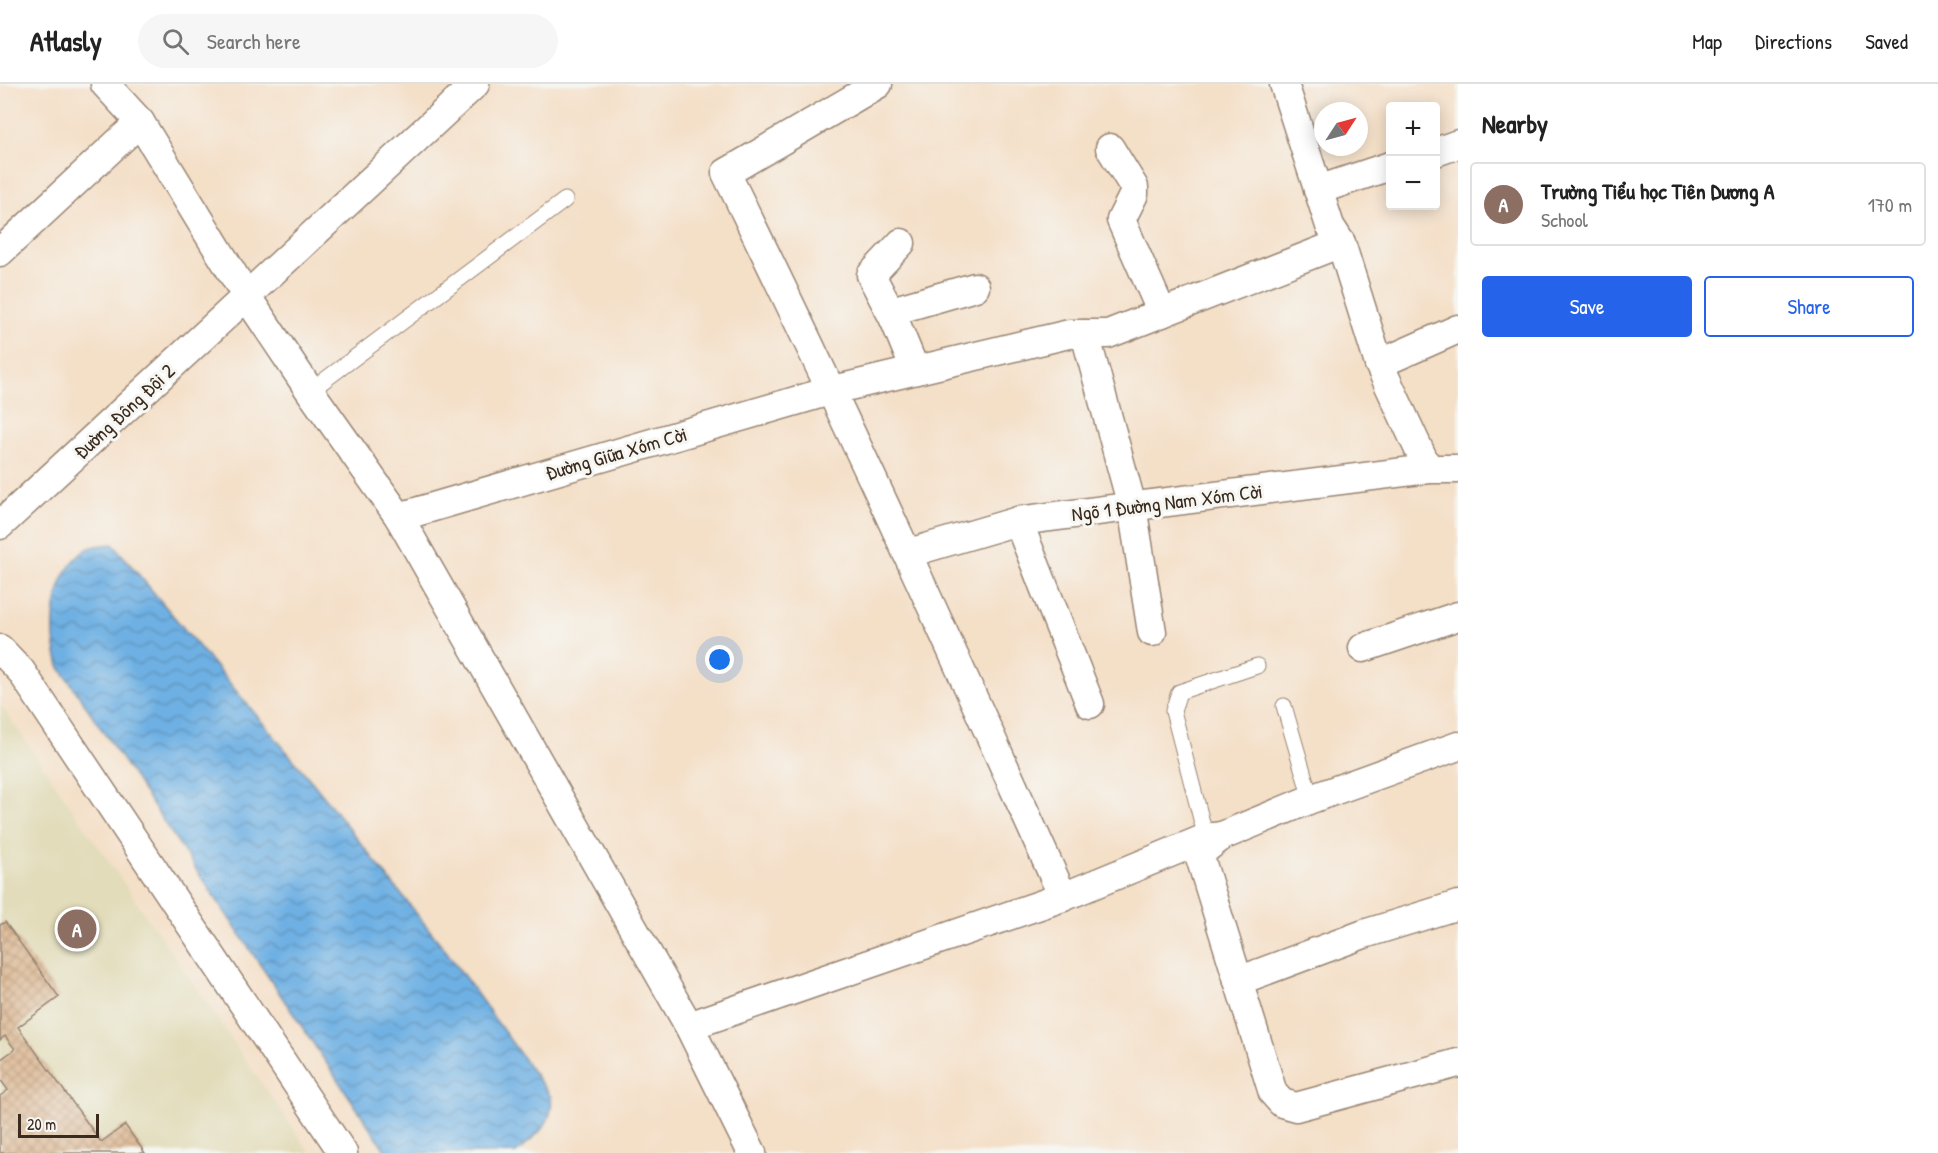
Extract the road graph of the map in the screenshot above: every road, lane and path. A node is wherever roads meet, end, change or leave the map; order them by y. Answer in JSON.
{"nodes":[{"id":1,"x":105,"y":84,"type":"edge"},
{"id":2,"x":475,"y":84,"type":"edge"},
{"id":3,"x":878,"y":84,"type":"edge"},
{"id":4,"x":1284,"y":84,"type":"edge"},
{"id":5,"x":837,"y":94,"type":"edge"},
{"id":6,"x":140,"y":122,"type":"junction"},
{"id":7,"x":1458,"y":144,"type":"edge"},
{"id":8,"x":1110,"y":148,"type":"dead end"},
{"id":9,"x":1440,"y":151,"type":"edge"},
{"id":10,"x":1386,"y":167,"type":"edge"},
{"id":11,"x":1318,"y":190,"type":"junction"},
{"id":12,"x":565,"y":200,"type":"dead end"},
{"id":13,"x":901,"y":243,"type":"dead end"},
{"id":14,"x":1341,"y":243,"type":"junction"},
{"id":15,"x":0,"y":252,"type":"edge"},
{"id":16,"x":975,"y":287,"type":"dead end"},
{"id":17,"x":247,"y":297,"type":"junction"},
{"id":18,"x":1162,"y":312,"type":"junction"},
{"id":19,"x":894,"y":319,"type":"junction"},
{"id":20,"x":1458,"y":329,"type":"edge"},
{"id":21,"x":1085,"y":334,"type":"junction"},
{"id":22,"x":1379,"y":363,"type":"junction"},
{"id":23,"x":915,"y":370,"type":"junction"},
{"id":24,"x":833,"y":390,"type":"junction"},
{"id":25,"x":310,"y":391,"type":"junction"},
{"id":26,"x":1428,"y":469,"type":"junction"},
{"id":27,"x":1458,"y":469,"type":"edge"},
{"id":28,"x":1132,"y":506,"type":"junction"},
{"id":29,"x":399,"y":516,"type":"junction"},
{"id":30,"x":1018,"y":521,"type":"junction"},
{"id":31,"x":0,"y":525,"type":"edge"},
{"id":32,"x":909,"y":553,"type":"junction"},
{"id":33,"x":1458,"y":616,"type":"edge"},
{"id":34,"x":1152,"y":632,"type":"dead end"},
{"id":35,"x":1363,"y":648,"type":"dead end"},
{"id":36,"x":0,"y":649,"type":"edge"},
{"id":37,"x":1257,"y":666,"type":"dead end"},
{"id":38,"x":1090,"y":704,"type":"dead end"},
{"id":39,"x":1284,"y":706,"type":"dead end"},
{"id":40,"x":1458,"y":746,"type":"edge"},
{"id":41,"x":1311,"y":799,"type":"junction"},
{"id":42,"x":1214,"y":837,"type":"junction"},
{"id":43,"x":1063,"y":897,"type":"junction"},
{"id":44,"x":1458,"y":905,"type":"edge"},
{"id":45,"x":1238,"y":981,"type":"junction"},
{"id":46,"x":689,"y":1026,"type":"junction"},
{"id":47,"x":1458,"y":1063,"type":"edge"},
{"id":48,"x":343,"y":1153,"type":"edge"},
{"id":49,"x":753,"y":1153,"type":"edge"}],
"edges":[{"from":1,"to":6,"type":"street"},
{"from":2,"to":17,"type":"street","name":"Đường Đông Đội 2"},
{"from":3,"to":5,"type":"street"},
{"from":4,"to":11,"type":"street"},
{"from":5,"to":24,"type":"street"},
{"from":6,"to":15,"type":"street"},
{"from":6,"to":17,"type":"street"},
{"from":7,"to":9,"type":"street"},
{"from":8,"to":18,"type":"street"},
{"from":10,"to":11,"type":"street"},
{"from":11,"to":14,"type":"street"},
{"from":12,"to":25,"type":"lane"},
{"from":13,"to":19,"type":"street"},
{"from":14,"to":18,"type":"street","name":"Đường Giữa Xóm Cời"},
{"from":14,"to":22,"type":"street"},
{"from":16,"to":19,"type":"street"},
{"from":17,"to":25,"type":"street"},
{"from":17,"to":31,"type":"street","name":"Đường Đông Đội 2"},
{"from":18,"to":21,"type":"street","name":"Đường Giữa Xóm Cời"},
{"from":19,"to":23,"type":"street"},
{"from":20,"to":22,"type":"street"},
{"from":21,"to":23,"type":"street","name":"Đường Giữa Xóm Cời"},
{"from":21,"to":28,"type":"street"},
{"from":22,"to":26,"type":"street"},
{"from":23,"to":24,"type":"street","name":"Đường Giữa Xóm Cời"},
{"from":24,"to":29,"type":"street","name":"Đường Giữa Xóm Cời"},
{"from":24,"to":32,"type":"street"},
{"from":25,"to":29,"type":"street"},
{"from":26,"to":27,"type":"street","name":"Ngõ 1 Đường Nam Xóm Cời"},
{"from":26,"to":28,"type":"street","name":"Ngõ 1 Đường Nam Xóm Cời"},
{"from":28,"to":30,"type":"street","name":"Ngõ 1 Đường Nam Xóm Cời"},
{"from":28,"to":34,"type":"street"},
{"from":29,"to":46,"type":"street"},
{"from":30,"to":32,"type":"street","name":"Ngõ 1 Đường Nam Xóm Cời"},
{"from":30,"to":38,"type":"street"},
{"from":32,"to":43,"type":"street"},
{"from":33,"to":35,"type":"street"},
{"from":36,"to":48,"type":"street"},
{"from":37,"to":42,"type":"lane"},
{"from":39,"to":41,"type":"lane"},
{"from":40,"to":41,"type":"street"},
{"from":41,"to":42,"type":"street"},
{"from":42,"to":43,"type":"street"},
{"from":42,"to":45,"type":"street"},
{"from":43,"to":46,"type":"street"},
{"from":44,"to":45,"type":"street"},
{"from":45,"to":47,"type":"street"},
{"from":46,"to":49,"type":"street"}]}
